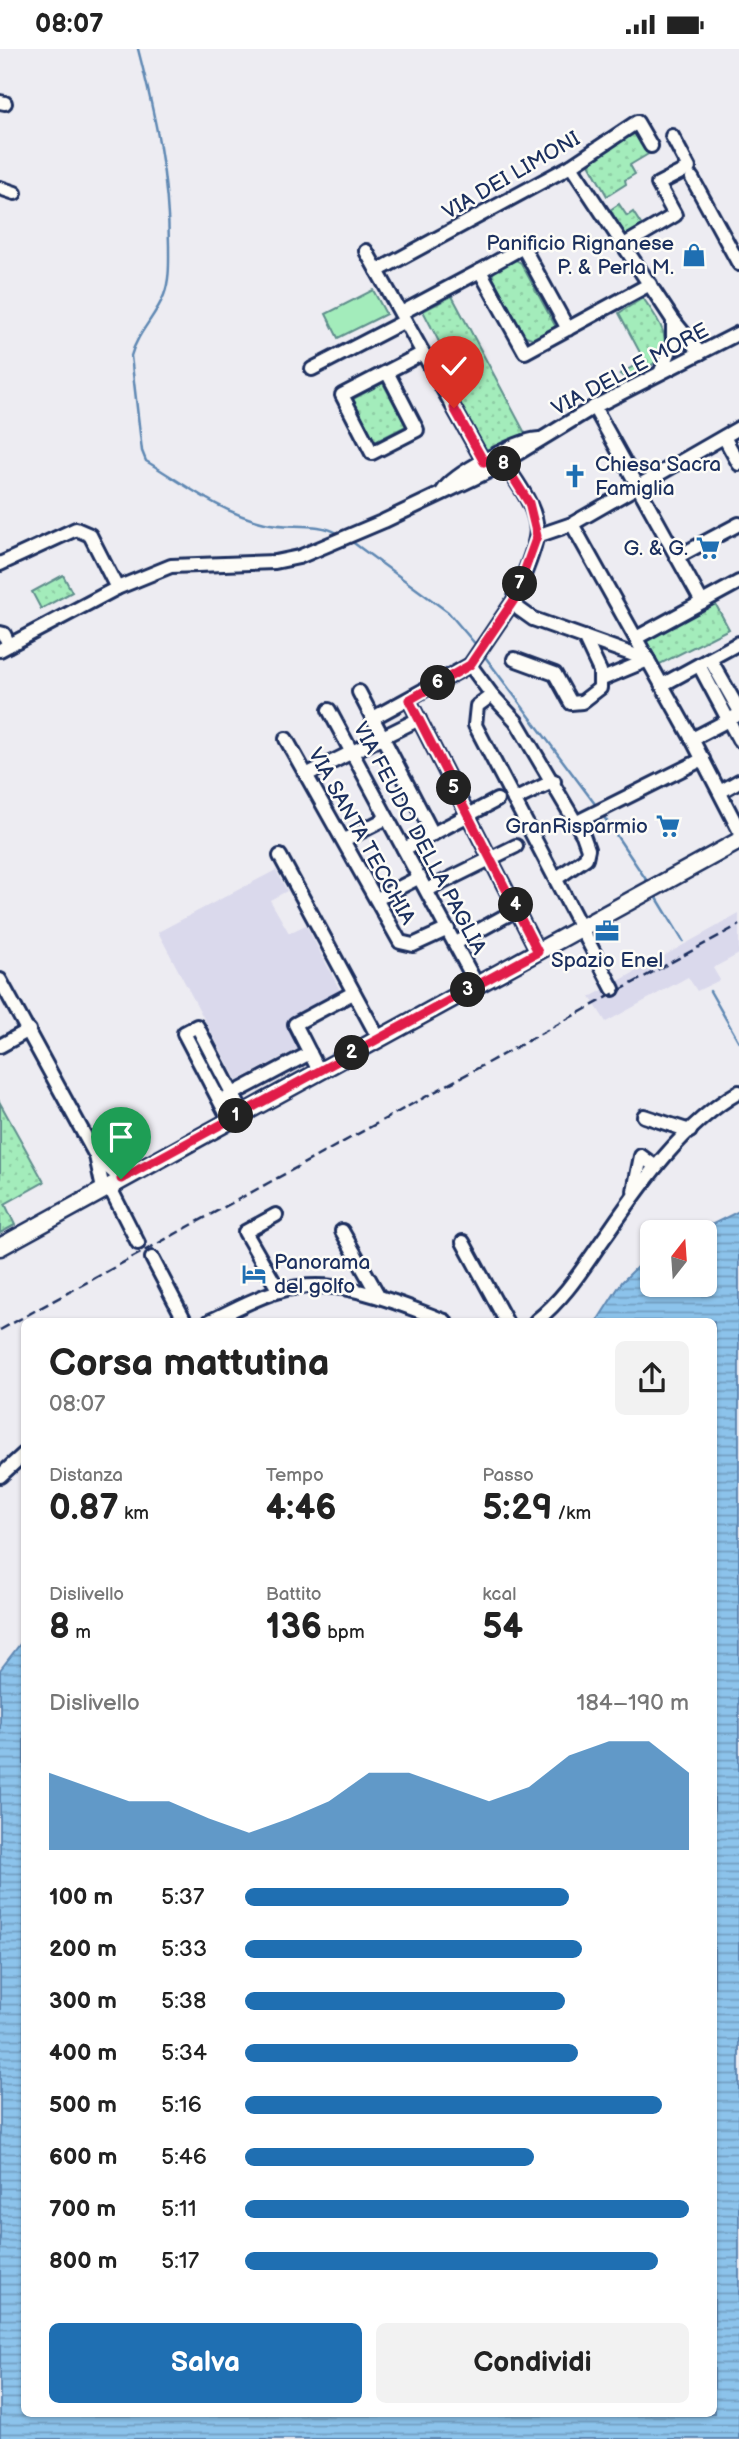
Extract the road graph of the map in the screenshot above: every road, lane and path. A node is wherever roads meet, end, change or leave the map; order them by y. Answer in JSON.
{"nodes":[{"id":1,"x":672,"y":136,"type":"dead end"},
{"id":2,"x":651,"y":146,"type":"dead end"},
{"id":3,"x":570,"y":166,"type":"junction"},
{"id":4,"x":692,"y":178,"type":"dead end"},
{"id":5,"x":0,"y":188,"type":"edge"},
{"id":6,"x":15,"y":193,"type":"dead end"},
{"id":7,"x":624,"y":244,"type":"junction"},
{"id":8,"x":366,"y":251,"type":"dead end"},
{"id":9,"x":739,"y":264,"type":"edge"},
{"id":10,"x":377,"y":271,"type":"junction"},
{"id":11,"x":480,"y":271,"type":"junction"},
{"id":12,"x":650,"y":284,"type":"junction"},
{"id":13,"x":403,"y":317,"type":"junction"},
{"id":14,"x":673,"y":320,"type":"junction"},
{"id":15,"x":568,"y":329,"type":"junction"},
{"id":16,"x":739,"y":333,"type":"edge"},
{"id":17,"x":423,"y":353,"type":"junction"},
{"id":18,"x":701,"y":353,"type":"junction"},
{"id":19,"x":312,"y":369,"type":"dead end"},
{"id":20,"x":661,"y":371,"type":"junction"},
{"id":21,"x":387,"y":372,"type":"junction"},
{"id":22,"x":594,"y":407,"type":"junction"},
{"id":23,"x":739,"y":428,"type":"edge"},
{"id":24,"x":724,"y":437,"type":"junction"},
{"id":25,"x":501,"y":459,"type":"junction"},
{"id":26,"x":739,"y":464,"type":"edge"},
{"id":27,"x":487,"y":467,"type":"junction"},
{"id":28,"x":639,"y":487,"type":"junction"},
{"id":29,"x":572,"y":524,"type":"junction"},
{"id":30,"x":739,"y":524,"type":"edge"},
{"id":31,"x":537,"y":536,"type":"junction"},
{"id":32,"x":677,"y":557,"type":"junction"},
{"id":33,"x":0,"y":564,"type":"edge"},
{"id":34,"x":739,"y":582,"type":"edge"},
{"id":35,"x":119,"y":587,"type":"junction"},
{"id":36,"x":514,"y":600,"type":"junction"},
{"id":37,"x":702,"y":602,"type":"junction"},
{"id":38,"x":0,"y":633,"type":"edge"},
{"id":39,"x":584,"y":637,"type":"junction"},
{"id":40,"x":636,"y":638,"type":"junction"},
{"id":41,"x":739,"y":643,"type":"edge"},
{"id":42,"x":5,"y":648,"type":"edge"},
{"id":43,"x":514,"y":659,"type":"dead end"},
{"id":44,"x":648,"y":660,"type":"junction"},
{"id":45,"x":704,"y":662,"type":"junction"},
{"id":46,"x":470,"y":665,"type":"junction"},
{"id":47,"x":600,"y":680,"type":"junction"},
{"id":48,"x":662,"y":685,"type":"junction"},
{"id":49,"x":359,"y":692,"type":"dead end"},
{"id":50,"x":492,"y":695,"type":"junction"},
{"id":51,"x":409,"y":700,"type":"junction"},
{"id":52,"x":329,"y":710,"type":"dead end"},
{"id":53,"x":735,"y":715,"type":"edge"},
{"id":54,"x":373,"y":718,"type":"junction"},
{"id":55,"x":419,"y":719,"type":"junction"},
{"id":56,"x":383,"y":735,"type":"junction"},
{"id":57,"x":286,"y":739,"type":"dead end"},
{"id":58,"x":692,"y":739,"type":"junction"},
{"id":59,"x":739,"y":740,"type":"edge"},
{"id":60,"x":352,"y":751,"type":"junction"},
{"id":61,"x":703,"y":759,"type":"junction"},
{"id":62,"x":308,"y":774,"type":"junction"},
{"id":63,"x":554,"y":781,"type":"junction"},
{"id":64,"x":739,"y":781,"type":"edge"},
{"id":65,"x":720,"y":792,"type":"junction"},
{"id":66,"x":497,"y":800,"type":"dead end"},
{"id":67,"x":514,"y":800,"type":"junction"},
{"id":68,"x":468,"y":815,"type":"junction"},
{"id":69,"x":387,"y":818,"type":"junction"},
{"id":70,"x":583,"y":820,"type":"junction"},
{"id":71,"x":739,"y":829,"type":"edge"},
{"id":72,"x":433,"y":834,"type":"junction"},
{"id":73,"x":344,"y":840,"type":"junction"},
{"id":74,"x":524,"y":841,"type":"junction"},
{"id":75,"x":739,"y":841,"type":"edge"},
{"id":76,"x":404,"y":849,"type":"junction"},
{"id":77,"x":281,"y":856,"type":"dead end"},
{"id":78,"x":491,"y":858,"type":"junction"},
{"id":79,"x":420,"y":877,"type":"junction"},
{"id":80,"x":557,"y":878,"type":"junction"},
{"id":81,"x":427,"y":890,"type":"junction"},
{"id":82,"x":377,"y":899,"type":"junction"},
{"id":83,"x":518,"y":909,"type":"junction"},
{"id":84,"x":584,"y":928,"type":"junction"},
{"id":85,"x":448,"y":929,"type":"junction"},
{"id":86,"x":456,"y":943,"type":"junction"},
{"id":87,"x":538,"y":952,"type":"junction"},
{"id":88,"x":0,"y":980,"type":"edge"},
{"id":89,"x":477,"y":985,"type":"junction"},
{"id":90,"x":613,"y":989,"type":"dead end"},
{"id":91,"x":353,"y":993,"type":"junction"},
{"id":92,"x":29,"y":1030,"type":"junction"},
{"id":93,"x":379,"y":1039,"type":"junction"},
{"id":94,"x":0,"y":1047,"type":"edge"},
{"id":95,"x":310,"y":1053,"type":"junction"},
{"id":96,"x":319,"y":1071,"type":"junction"},
{"id":97,"x":739,"y":1092,"type":"edge"},
{"id":98,"x":233,"y":1094,"type":"junction"},
{"id":99,"x":219,"y":1101,"type":"junction"},
{"id":100,"x":235,"y":1116,"type":"junction"},
{"id":101,"x":644,"y":1116,"type":"dead end"},
{"id":102,"x":690,"y":1131,"type":"junction"},
{"id":103,"x":96,"y":1156,"type":"junction"},
{"id":104,"x":656,"y":1167,"type":"junction"},
{"id":105,"x":111,"y":1185,"type":"junction"},
{"id":106,"x":634,"y":1195,"type":"junction"},
{"id":107,"x":276,"y":1215,"type":"dead end"},
{"id":108,"x":342,"y":1231,"type":"dead end"},
{"id":109,"x":138,"y":1243,"type":"dead end"},
{"id":110,"x":463,"y":1243,"type":"dead end"},
{"id":111,"x":0,"y":1247,"type":"edge"},
{"id":112,"x":152,"y":1258,"type":"dead end"},
{"id":113,"x":279,"y":1291,"type":"junction"},
{"id":114,"x":379,"y":1295,"type":"junction"},
{"id":115,"x":183,"y":1318,"type":"edge"},
{"id":116,"x":217,"y":1318,"type":"edge"},
{"id":117,"x":437,"y":1318,"type":"edge"},
{"id":118,"x":504,"y":1318,"type":"edge"},
{"id":119,"x":540,"y":1318,"type":"edge"},
{"id":120,"x":21,"y":1457,"type":"edge"},
{"id":121,"x":0,"y":1476,"type":"edge"}],
"edges":[{"from":1,"to":7,"type":"street"},
{"from":2,"to":3,"type":"street","name":"VIA DEI LIMONI"},
{"from":3,"to":7,"type":"street"},
{"from":3,"to":10,"type":"street","name":"VIA DEI LIMONI"},
{"from":4,"to":9,"type":"street"},
{"from":5,"to":6,"type":"street"},
{"from":7,"to":12,"type":"street"},
{"from":8,"to":10,"type":"street"},
{"from":10,"to":13,"type":"street"},
{"from":11,"to":13,"type":"street"},
{"from":11,"to":15,"type":"street"},
{"from":11,"to":15,"type":"street"},
{"from":12,"to":14,"type":"street"},
{"from":12,"to":15,"type":"street"},
{"from":13,"to":17,"type":"street"},
{"from":13,"to":19,"type":"street"},
{"from":14,"to":18,"type":"street"},
{"from":14,"to":20,"type":"street"},
{"from":16,"to":18,"type":"street","name":"VIA DELLE MORE"},
{"from":17,"to":21,"type":"street"},
{"from":17,"to":27,"type":"street"},
{"from":18,"to":20,"type":"street","name":"VIA DELLE MORE"},
{"from":20,"to":22,"type":"street","name":"VIA DELLE MORE"},
{"from":21,"to":21,"type":"street"},
{"from":22,"to":25,"type":"street","name":"VIA DELLE MORE"},
{"from":22,"to":28,"type":"street"},
{"from":23,"to":24,"type":"street"},
{"from":24,"to":26,"type":"street"},
{"from":24,"to":28,"type":"street"},
{"from":25,"to":27,"type":"street","name":"VIA DELLE MORE"},
{"from":25,"to":31,"type":"street"},
{"from":27,"to":35,"type":"street","name":"VIA DELLE MORE"},
{"from":28,"to":29,"type":"street"},
{"from":28,"to":32,"type":"street"},
{"from":29,"to":31,"type":"street"},
{"from":29,"to":40,"type":"street"},
{"from":30,"to":32,"type":"street"},
{"from":31,"to":36,"type":"street"},
{"from":32,"to":37,"type":"street"},
{"from":33,"to":35,"type":"street"},
{"from":34,"to":37,"type":"street"},
{"from":35,"to":42,"type":"street","name":"VIA DELLE MORE"},
{"from":36,"to":39,"type":"street"},
{"from":36,"to":46,"type":"street"},
{"from":37,"to":40,"type":"street"},
{"from":38,"to":42,"type":"street"},
{"from":39,"to":44,"type":"street"},
{"from":39,"to":47,"type":"street"},
{"from":40,"to":44,"type":"street"},
{"from":41,"to":45,"type":"street"},
{"from":43,"to":47,"type":"street"},
{"from":44,"to":47,"type":"street"},
{"from":44,"to":48,"type":"street"},
{"from":45,"to":48,"type":"street"},
{"from":45,"to":53,"type":"street"},
{"from":46,"to":50,"type":"street"},
{"from":46,"to":51,"type":"street"},
{"from":48,"to":58,"type":"street"},
{"from":49,"to":54,"type":"street"},
{"from":50,"to":63,"type":"street"},
{"from":50,"to":67,"type":"street"},
{"from":51,"to":54,"type":"street"},
{"from":51,"to":55,"type":"street"},
{"from":52,"to":60,"type":"street","name":"VIA FEUDO DELLA PAGLIA"},
{"from":53,"to":58,"type":"street"},
{"from":53,"to":59,"type":"street"},
{"from":54,"to":56,"type":"street"},
{"from":55,"to":56,"type":"street"},
{"from":55,"to":68,"type":"street"},
{"from":56,"to":60,"type":"street"},
{"from":56,"to":72,"type":"street"},
{"from":57,"to":62,"type":"street","name":"VIA SANTA TECCHIA"},
{"from":58,"to":61,"type":"street"},
{"from":60,"to":62,"type":"street"},
{"from":60,"to":69,"type":"street","name":"VIA FEUDO DELLA PAGLIA"},
{"from":61,"to":65,"type":"street"},
{"from":61,"to":70,"type":"street"},
{"from":62,"to":73,"type":"street","name":"VIA SANTA TECCHIA"},
{"from":63,"to":67,"type":"street"},
{"from":63,"to":70,"type":"street"},
{"from":64,"to":65,"type":"street"},
{"from":65,"to":71,"type":"street"},
{"from":66,"to":68,"type":"street"},
{"from":67,"to":74,"type":"street"},
{"from":68,"to":72,"type":"street"},
{"from":68,"to":78,"type":"street"},
{"from":69,"to":73,"type":"street"},
{"from":69,"to":76,"type":"street","name":"VIA FEUDO DELLA PAGLIA"},
{"from":70,"to":80,"type":"street"},
{"from":72,"to":76,"type":"street"},
{"from":73,"to":82,"type":"street","name":"VIA SANTA TECCHIA"},
{"from":74,"to":78,"type":"street"},
{"from":74,"to":80,"type":"street"},
{"from":75,"to":84,"type":"main road"},
{"from":76,"to":79,"type":"street","name":"VIA FEUDO DELLA PAGLIA"},
{"from":77,"to":91,"type":"street"},
{"from":78,"to":81,"type":"street"},
{"from":78,"to":83,"type":"street"},
{"from":79,"to":81,"type":"street","name":"VIA FEUDO DELLA PAGLIA"},
{"from":79,"to":82,"type":"street"},
{"from":80,"to":84,"type":"street"},
{"from":81,"to":85,"type":"street","name":"VIA FEUDO DELLA PAGLIA"},
{"from":82,"to":85,"type":"street","name":"VIA SANTA TECCHIA"},
{"from":83,"to":86,"type":"street"},
{"from":83,"to":87,"type":"street"},
{"from":84,"to":87,"type":"main road"},
{"from":84,"to":90,"type":"street"},
{"from":85,"to":86,"type":"street","name":"VIA FEUDO DELLA PAGLIA"},
{"from":86,"to":89,"type":"street","name":"VIA FEUDO DELLA PAGLIA"},
{"from":87,"to":89,"type":"main road"},
{"from":88,"to":92,"type":"street"},
{"from":89,"to":93,"type":"main road"},
{"from":91,"to":93,"type":"street"},
{"from":91,"to":95,"type":"street"},
{"from":92,"to":94,"type":"street"},
{"from":92,"to":103,"type":"street"},
{"from":93,"to":96,"type":"main road"},
{"from":95,"to":96,"type":"street"},
{"from":95,"to":98,"type":"street"},
{"from":96,"to":100,"type":"main road"},
{"from":97,"to":102,"type":"street"},
{"from":98,"to":99,"type":"street"},
{"from":98,"to":99,"type":"street"},
{"from":98,"to":100,"type":"street"},
{"from":99,"to":100,"type":"street"},
{"from":100,"to":105,"type":"main road"},
{"from":101,"to":102,"type":"street"},
{"from":102,"to":104,"type":"street"},
{"from":103,"to":105,"type":"street"},
{"from":103,"to":105,"type":"street"},
{"from":104,"to":106,"type":"street"},
{"from":104,"to":106,"type":"street"},
{"from":105,"to":109,"type":"street"},
{"from":105,"to":111,"type":"main road"},
{"from":106,"to":119,"type":"street"},
{"from":107,"to":113,"type":"street"},
{"from":108,"to":114,"type":"street"},
{"from":110,"to":118,"type":"street"},
{"from":112,"to":115,"type":"street"},
{"from":113,"to":114,"type":"street"},
{"from":113,"to":116,"type":"street"},
{"from":114,"to":117,"type":"street"},
{"from":120,"to":121,"type":"street"}]}
